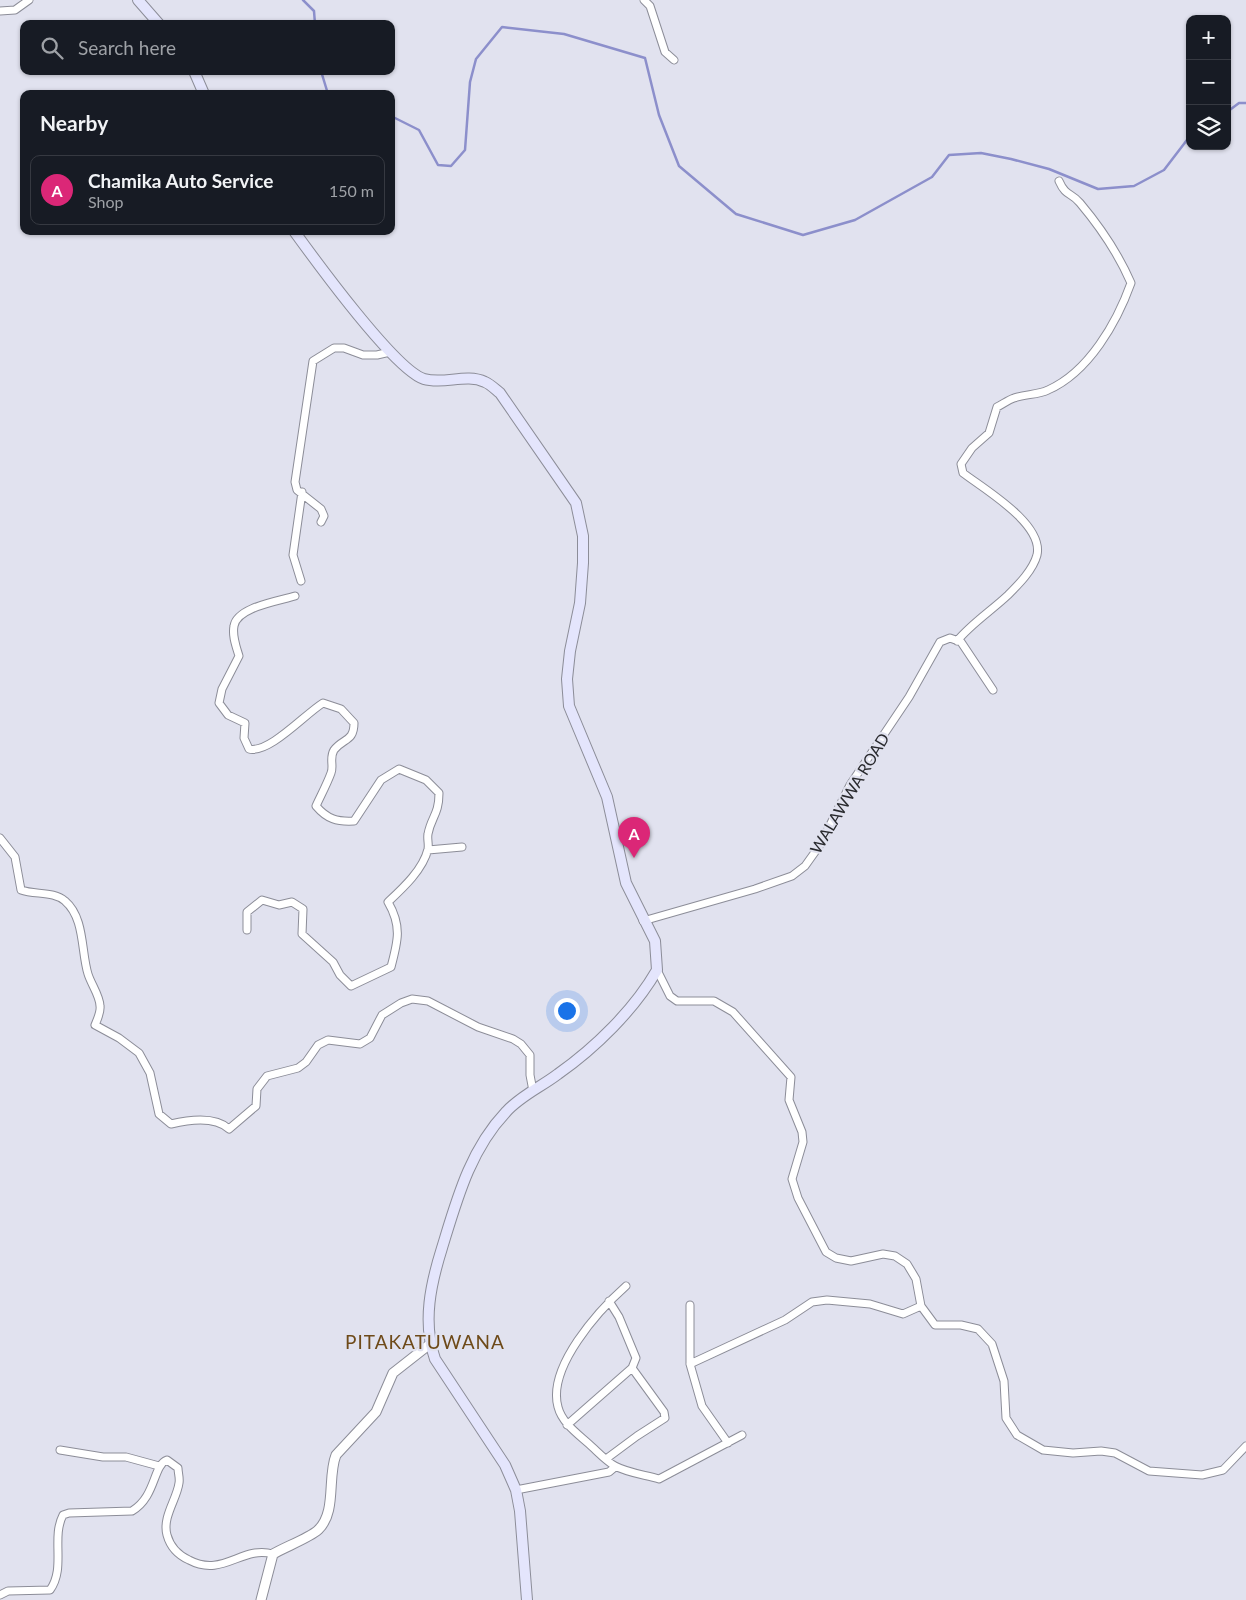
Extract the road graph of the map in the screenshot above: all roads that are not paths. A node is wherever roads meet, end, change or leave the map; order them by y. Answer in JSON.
{"nodes":[{"id":1,"x":29,"y":0,"type":"edge"},
{"id":2,"x":138,"y":0,"type":"edge"},
{"id":3,"x":644,"y":0,"type":"edge"},
{"id":4,"x":0,"y":11,"type":"edge"},
{"id":5,"x":156,"y":20,"type":"edge"},
{"id":6,"x":674,"y":60,"type":"dead end"},
{"id":7,"x":196,"y":75,"type":"edge"},
{"id":8,"x":202,"y":90,"type":"edge"},
{"id":9,"x":1059,"y":181,"type":"dead end"},
{"id":10,"x":297,"y":235,"type":"edge"},
{"id":11,"x":390,"y":352,"type":"junction"},
{"id":12,"x":302,"y":492,"type":"junction"},
{"id":13,"x":321,"y":522,"type":"dead end"},
{"id":14,"x":301,"y":581,"type":"dead end"},
{"id":15,"x":295,"y":596,"type":"dead end"},
{"id":16,"x":957,"y":641,"type":"junction"},
{"id":17,"x":993,"y":690,"type":"dead end"},
{"id":18,"x":0,"y":838,"type":"edge"},
{"id":19,"x":462,"y":846,"type":"dead end"},
{"id":20,"x":428,"y":850,"type":"junction"},
{"id":21,"x":643,"y":920,"type":"junction"},
{"id":22,"x":247,"y":930,"type":"dead end"},
{"id":23,"x":657,"y":970,"type":"junction"},
{"id":24,"x":533,"y":1090,"type":"junction"},
{"id":25,"x":626,"y":1286,"type":"dead end"},
{"id":26,"x":609,"y":1301,"type":"junction"},
{"id":27,"x":690,"y":1305,"type":"dead end"},
{"id":28,"x":921,"y":1306,"type":"junction"},
{"id":29,"x":430,"y":1344,"type":"junction"},
{"id":30,"x":690,"y":1364,"type":"junction"},
{"id":31,"x":632,"y":1368,"type":"junction"},
{"id":32,"x":567,"y":1425,"type":"junction"},
{"id":33,"x":742,"y":1435,"type":"dead end"},
{"id":34,"x":728,"y":1443,"type":"junction"},
{"id":35,"x":1246,"y":1446,"type":"edge"},
{"id":36,"x":60,"y":1450,"type":"dead end"},
{"id":37,"x":606,"y":1459,"type":"junction"},
{"id":38,"x":159,"y":1466,"type":"junction"},
{"id":39,"x":616,"y":1467,"type":"junction"},
{"id":40,"x":516,"y":1490,"type":"junction"},
{"id":41,"x":273,"y":1554,"type":"junction"},
{"id":42,"x":0,"y":1595,"type":"edge"},
{"id":43,"x":262,"y":1600,"type":"edge"},
{"id":44,"x":527,"y":1600,"type":"edge"}],
"edges":[{"from":1,"to":4,"type":"street"},
{"from":2,"to":5,"type":"main road"},
{"from":3,"to":6,"type":"street"},
{"from":7,"to":8,"type":"main road"},
{"from":9,"to":16,"type":"street"},
{"from":10,"to":11,"type":"main road"},
{"from":11,"to":12,"type":"street"},
{"from":11,"to":21,"type":"main road"},
{"from":12,"to":13,"type":"street"},
{"from":12,"to":14,"type":"street"},
{"from":15,"to":20,"type":"street"},
{"from":16,"to":17,"type":"street"},
{"from":16,"to":21,"type":"street","name":"WALAWWA ROAD"},
{"from":18,"to":24,"type":"street"},
{"from":19,"to":20,"type":"street"},
{"from":20,"to":22,"type":"street"},
{"from":21,"to":23,"type":"main road"},
{"from":23,"to":24,"type":"main road"},
{"from":23,"to":28,"type":"street"},
{"from":24,"to":29,"type":"main road"},
{"from":25,"to":26,"type":"street"},
{"from":26,"to":31,"type":"street"},
{"from":26,"to":32,"type":"street"},
{"from":27,"to":30,"type":"street"},
{"from":28,"to":30,"type":"street"},
{"from":28,"to":35,"type":"street"},
{"from":29,"to":40,"type":"main road"},
{"from":29,"to":41,"type":"street"},
{"from":30,"to":34,"type":"street"},
{"from":31,"to":32,"type":"street"},
{"from":31,"to":37,"type":"street"},
{"from":32,"to":37,"type":"street"},
{"from":33,"to":34,"type":"street"},
{"from":34,"to":39,"type":"street"},
{"from":36,"to":38,"type":"street"},
{"from":37,"to":39,"type":"street"},
{"from":38,"to":41,"type":"street"},
{"from":38,"to":42,"type":"street"},
{"from":39,"to":40,"type":"street"},
{"from":40,"to":44,"type":"main road"},
{"from":41,"to":43,"type":"street"}]}
